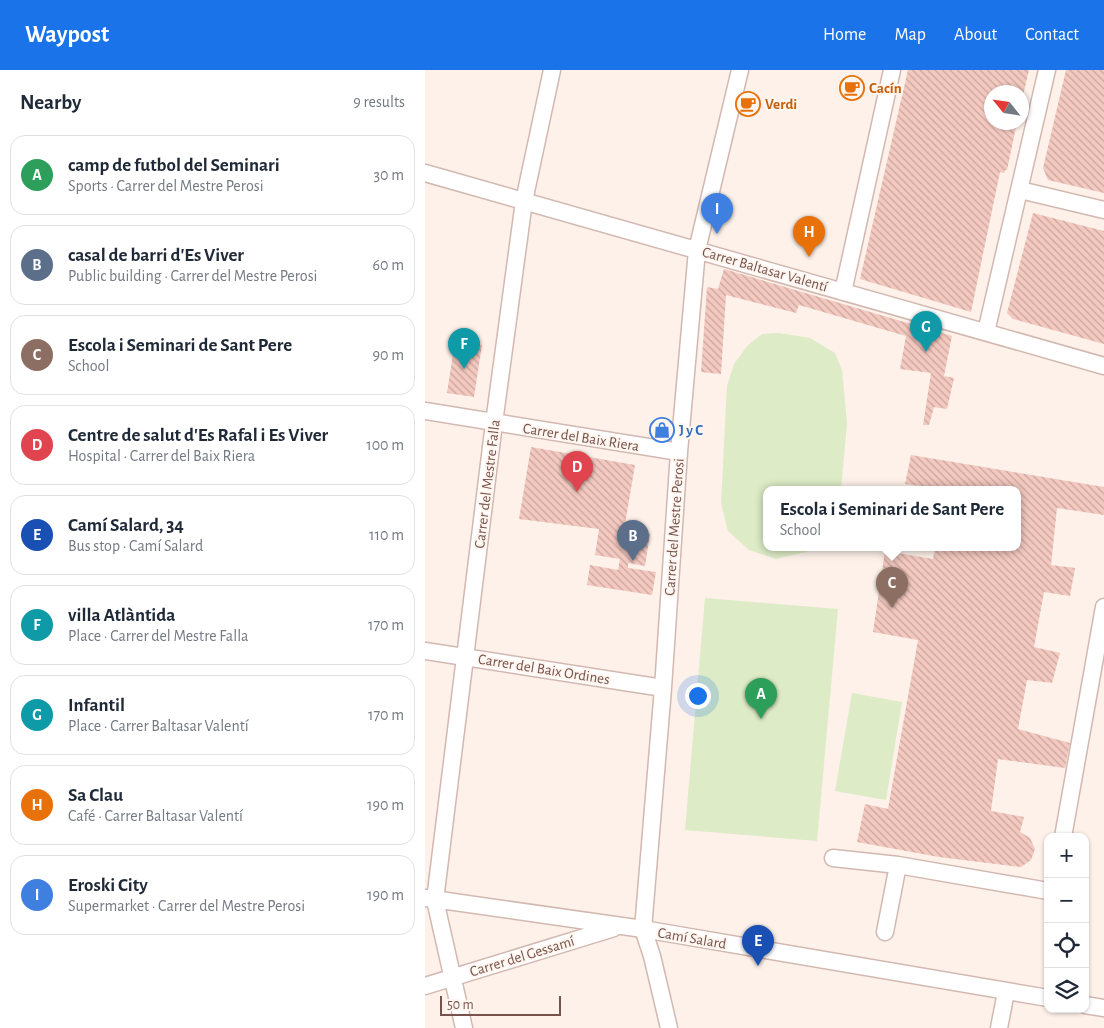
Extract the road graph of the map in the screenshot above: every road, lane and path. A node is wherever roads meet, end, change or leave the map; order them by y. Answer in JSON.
{"nodes":[{"id":1,"x":552,"y":70,"type":"edge"},
{"id":2,"x":740,"y":70,"type":"edge"},
{"id":3,"x":892,"y":70,"type":"edge"},
{"id":4,"x":1047,"y":70,"type":"edge"},
{"id":5,"x":425,"y":173,"type":"edge"},
{"id":6,"x":1020,"y":190,"type":"junction"},
{"id":7,"x":525,"y":201,"type":"junction"},
{"id":8,"x":1104,"y":210,"type":"edge"},
{"id":9,"x":697,"y":250,"type":"junction"},
{"id":10,"x":843,"y":292,"type":"junction"},
{"id":11,"x":986,"y":332,"type":"junction"},
{"id":12,"x":1104,"y":366,"type":"edge"},
{"id":13,"x":425,"y":411,"type":"edge"},
{"id":14,"x":494,"y":423,"type":"junction"},
{"id":15,"x":679,"y":452,"type":"junction"},
{"id":16,"x":1104,"y":607,"type":"edge"},
{"id":17,"x":425,"y":651,"type":"edge"},
{"id":18,"x":466,"y":657,"type":"junction"},
{"id":19,"x":663,"y":688,"type":"junction"},
{"id":20,"x":1064,"y":833,"type":"edge"},
{"id":21,"x":833,"y":858,"type":"dead end"},
{"id":22,"x":899,"y":865,"type":"junction"},
{"id":23,"x":1044,"y":890,"type":"edge"},
{"id":24,"x":430,"y":899,"type":"edge"},
{"id":25,"x":619,"y":926,"type":"junction"},
{"id":26,"x":643,"y":930,"type":"junction"},
{"id":27,"x":885,"y":932,"type":"dead end"},
{"id":28,"x":452,"y":978,"type":"junction"},
{"id":29,"x":425,"y":986,"type":"edge"},
{"id":30,"x":1006,"y":992,"type":"junction"},
{"id":31,"x":1044,"y":997,"type":"edge"},
{"id":32,"x":1089,"y":1006,"type":"edge"},
{"id":33,"x":1104,"y":1008,"type":"edge"},
{"id":34,"x":464,"y":1028,"type":"edge"},
{"id":35,"x":669,"y":1028,"type":"edge"},
{"id":36,"x":999,"y":1028,"type":"edge"}],
"edges":[{"from":1,"to":7,"type":"street","name":"Carrer del Mestre Falla"},
{"from":2,"to":9,"type":"street","name":"Carrer del Mestre Perosi"},
{"from":3,"to":10,"type":"street"},
{"from":4,"to":6,"type":"street"},
{"from":5,"to":7,"type":"street","name":"Carrer Baltasar Valentí"},
{"from":6,"to":8,"type":"street"},
{"from":6,"to":11,"type":"street"},
{"from":7,"to":9,"type":"street","name":"Carrer Baltasar Valentí"},
{"from":7,"to":14,"type":"street","name":"Carrer del Mestre Falla"},
{"from":9,"to":10,"type":"street","name":"Carrer Baltasar Valentí"},
{"from":9,"to":15,"type":"street","name":"Carrer del Mestre Perosi"},
{"from":10,"to":11,"type":"street","name":"Carrer Baltasar Valentí"},
{"from":11,"to":12,"type":"street","name":"Carrer Baltasar Valentí"},
{"from":13,"to":14,"type":"street","name":"Carrer del Baix Riera"},
{"from":14,"to":15,"type":"street","name":"Carrer del Baix Riera"},
{"from":14,"to":18,"type":"street","name":"Carrer del Mestre Falla"},
{"from":15,"to":19,"type":"street","name":"Carrer del Mestre Perosi"},
{"from":16,"to":20,"type":"street"},
{"from":17,"to":18,"type":"street","name":"Carrer del Baix Ordines"},
{"from":18,"to":19,"type":"street","name":"Carrer del Baix Ordines"},
{"from":18,"to":24,"type":"street","name":"Carrer del Mestre Falla"},
{"from":19,"to":26,"type":"street","name":"Carrer del Mestre Perosi"},
{"from":21,"to":22,"type":"street"},
{"from":22,"to":23,"type":"street"},
{"from":22,"to":27,"type":"street"},
{"from":24,"to":25,"type":"street","name":"Camí Salard"},
{"from":24,"to":28,"type":"street","name":"Carrer del Mestre Falla"},
{"from":25,"to":26,"type":"street","name":"Camí Salard"},
{"from":25,"to":28,"type":"street","name":"Carrer del Gessamí"},
{"from":26,"to":30,"type":"street","name":"Camí Salard"},
{"from":26,"to":35,"type":"street"},
{"from":28,"to":29,"type":"street","name":"Carrer del Gessamí"},
{"from":28,"to":34,"type":"street","name":"Carrer del Mestre Falla"},
{"from":30,"to":31,"type":"street","name":"Camí Salard"},
{"from":30,"to":36,"type":"street"},
{"from":32,"to":33,"type":"street"}]}
